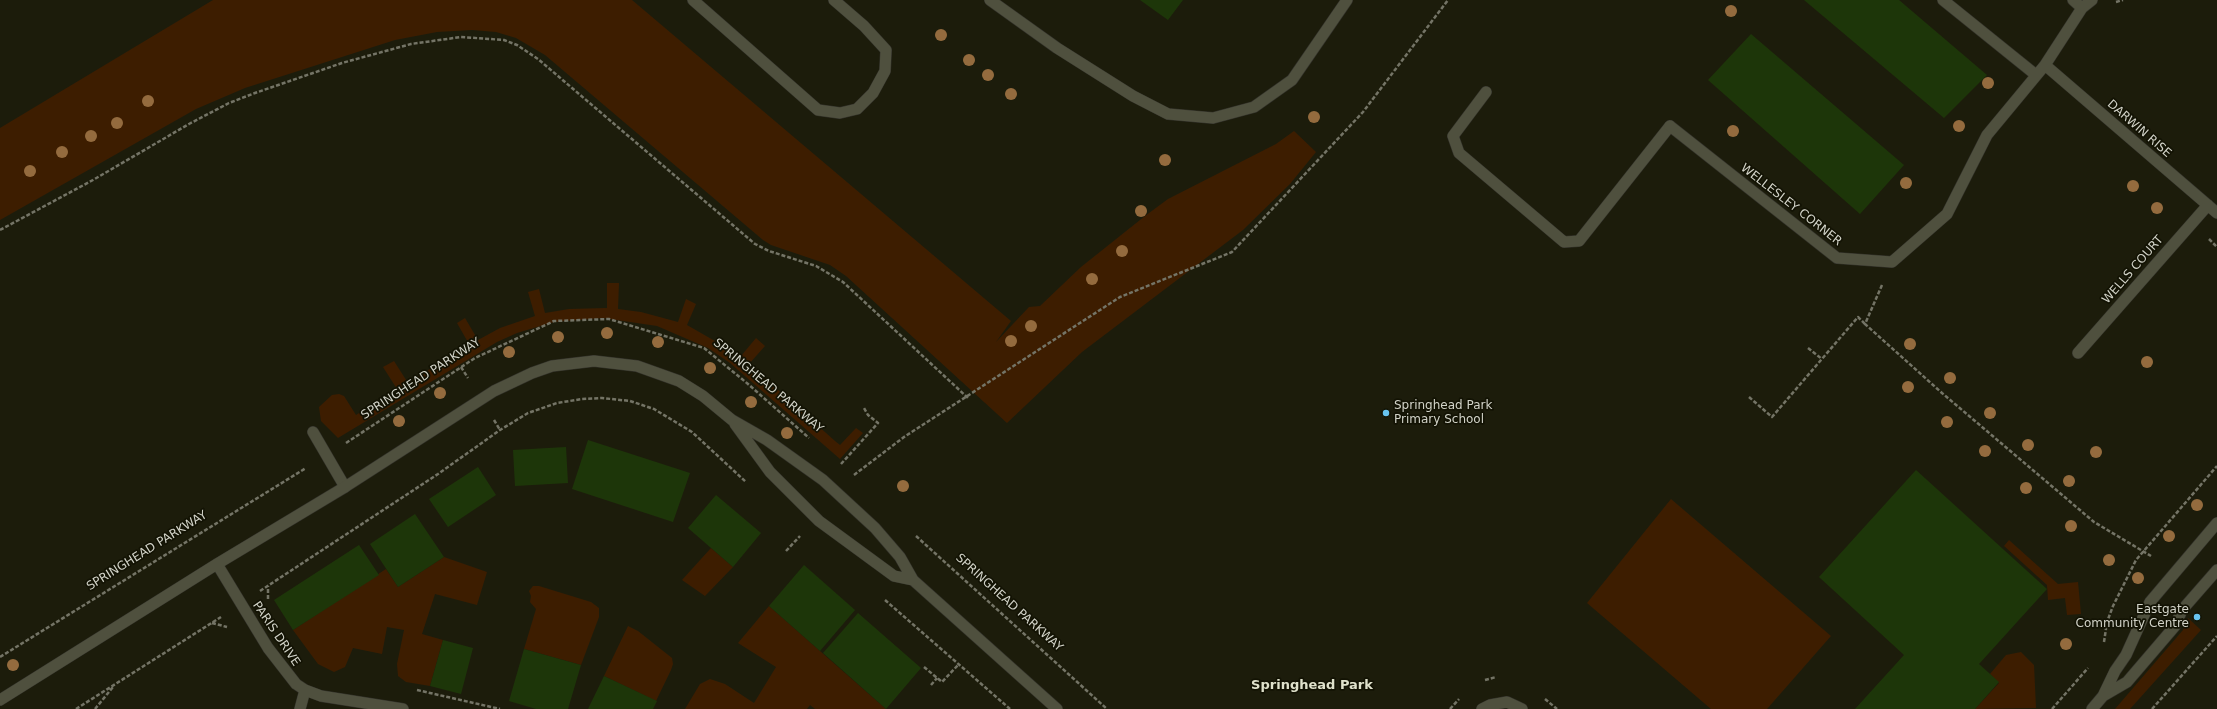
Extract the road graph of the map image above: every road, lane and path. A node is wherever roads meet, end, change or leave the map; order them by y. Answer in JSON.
{"nodes":[{"id":1,"x":693,"y":0,"type":"edge"},
{"id":2,"x":834,"y":0,"type":"edge"},
{"id":3,"x":990,"y":0,"type":"edge"},
{"id":4,"x":1347,"y":0,"type":"edge"},
{"id":5,"x":1448,"y":0,"type":"edge"},
{"id":6,"x":1943,"y":0,"type":"edge"},
{"id":7,"x":2073,"y":0,"type":"edge"},
{"id":8,"x":2092,"y":0,"type":"edge"},
{"id":9,"x":2082,"y":8,"type":"junction"},
{"id":10,"x":2045,"y":65,"type":"junction"},
{"id":11,"x":2036,"y":75,"type":"junction"},
{"id":12,"x":1486,"y":92,"type":"dead end"},
{"id":13,"x":2208,"y":205,"type":"junction"},
{"id":14,"x":2217,"y":213,"type":"edge"},
{"id":15,"x":0,"y":230,"type":"edge"},
{"id":16,"x":1892,"y":262,"type":"junction"},
{"id":17,"x":1865,"y":324,"type":"junction"},
{"id":18,"x":1808,"y":348,"type":"dead end"},
{"id":19,"x":2078,"y":353,"type":"dead end"},
{"id":20,"x":1822,"y":359,"type":"junction"},
{"id":21,"x":1749,"y":397,"type":"dead end"},
{"id":22,"x":968,"y":398,"type":"junction"},
{"id":23,"x":864,"y":408,"type":"dead end"},
{"id":24,"x":732,"y":420,"type":"junction"},
{"id":25,"x":312,"y":432,"type":"dead end"},
{"id":26,"x":811,"y":440,"type":"dead end"},
{"id":27,"x":326,"y":456,"type":"junction"},
{"id":28,"x":834,"y":460,"type":"dead end"},
{"id":29,"x":840,"y":466,"type":"junction"},
{"id":30,"x":844,"y":469,"type":"dead end"},
{"id":31,"x":848,"y":473,"type":"dead end"},
{"id":32,"x":852,"y":476,"type":"junction"},
{"id":33,"x":858,"y":482,"type":"dead end"},
{"id":34,"x":749,"y":485,"type":"dead end"},
{"id":35,"x":345,"y":487,"type":"junction"},
{"id":36,"x":2217,"y":523,"type":"edge"},
{"id":37,"x":795,"y":530,"type":"dead end"},
{"id":38,"x":800,"y":535,"type":"junction"},
{"id":39,"x":915,"y":535,"type":"dead end"},
{"id":40,"x":806,"y":540,"type":"dead end"},
{"id":41,"x":786,"y":551,"type":"dead end"},
{"id":42,"x":2151,"y":556,"type":"dead end"},
{"id":43,"x":217,"y":564,"type":"junction"},
{"id":44,"x":2217,"y":570,"type":"edge"},
{"id":45,"x":913,"y":580,"type":"junction"},
{"id":46,"x":268,"y":586,"type":"junction"},
{"id":47,"x":879,"y":595,"type":"dead end"},
{"id":48,"x":267,"y":603,"type":"dead end"},
{"id":49,"x":241,"y":605,"type":"junction"},
{"id":50,"x":2217,"y":636,"type":"edge"},
{"id":51,"x":0,"y":657,"type":"edge"},
{"id":52,"x":959,"y":664,"type":"junction"},
{"id":53,"x":924,"y":667,"type":"dead end"},
{"id":54,"x":936,"y":678,"type":"junction"},
{"id":55,"x":931,"y":685,"type":"dead end"},
{"id":56,"x":114,"y":686,"type":"junction"},
{"id":57,"x":411,"y":689,"type":"dead end"},
{"id":58,"x":305,"y":690,"type":"junction"},
{"id":59,"x":2103,"y":696,"type":"junction"},
{"id":60,"x":0,"y":700,"type":"edge"},
{"id":61,"x":76,"y":709,"type":"edge"},
{"id":62,"x":96,"y":709,"type":"edge"},
{"id":63,"x":300,"y":709,"type":"edge"},
{"id":64,"x":403,"y":709,"type":"edge"},
{"id":65,"x":500,"y":709,"type":"edge"},
{"id":66,"x":1010,"y":709,"type":"edge"},
{"id":67,"x":1057,"y":709,"type":"edge"},
{"id":68,"x":1107,"y":709,"type":"edge"},
{"id":69,"x":1482,"y":709,"type":"edge"},
{"id":70,"x":1522,"y":709,"type":"edge"},
{"id":71,"x":2092,"y":709,"type":"edge"},
{"id":72,"x":2152,"y":709,"type":"edge"}],
"edges":[{"from":1,"to":2,"type":"street"},
{"from":3,"to":4,"type":"street"},
{"from":5,"to":22,"type":"path"},
{"from":6,"to":11,"type":"street"},
{"from":7,"to":9,"type":"street"},
{"from":8,"to":9,"type":"street"},
{"from":9,"to":10,"type":"street"},
{"from":10,"to":11,"type":"street"},
{"from":10,"to":13,"type":"street","name":"DARWIN RISE"},
{"from":11,"to":16,"type":"street"},
{"from":12,"to":16,"type":"street","name":"WELLESLEY CORNER"},
{"from":13,"to":14,"type":"street","name":"DARWIN RISE"},
{"from":13,"to":19,"type":"street","name":"WELLS COURT"},
{"from":15,"to":22,"type":"path"},
{"from":16,"to":17,"type":"path"},
{"from":17,"to":20,"type":"path"},
{"from":17,"to":42,"type":"path"},
{"from":18,"to":20,"type":"path"},
{"from":20,"to":21,"type":"path"},
{"from":22,"to":32,"type":"path"},
{"from":23,"to":29,"type":"path"},
{"from":24,"to":35,"type":"street"},
{"from":24,"to":45,"type":"street"},
{"from":24,"to":45,"type":"street"},
{"from":25,"to":27,"type":"street"},
{"from":26,"to":27,"type":"path","name":"SPRINGHEAD PARKWAY"},
{"from":27,"to":35,"type":"street"},
{"from":27,"to":51,"type":"path","name":"SPRINGHEAD PARKWAY"},
{"from":28,"to":29,"type":"path"},
{"from":29,"to":30,"type":"path"},
{"from":31,"to":32,"type":"path"},
{"from":32,"to":33,"type":"path"},
{"from":34,"to":46,"type":"path"},
{"from":35,"to":43,"type":"street"},
{"from":36,"to":59,"type":"street"},
{"from":37,"to":38,"type":"path"},
{"from":38,"to":40,"type":"path"},
{"from":38,"to":41,"type":"path"},
{"from":39,"to":68,"type":"path","name":"SPRINGHEAD PARKWAY"},
{"from":43,"to":49,"type":"street","name":"PARIS DRIVE"},
{"from":43,"to":60,"type":"street"},
{"from":44,"to":59,"type":"street"},
{"from":45,"to":67,"type":"street"},
{"from":46,"to":48,"type":"path"},
{"from":46,"to":49,"type":"path"},
{"from":47,"to":52,"type":"path"},
{"from":49,"to":56,"type":"path"},
{"from":49,"to":58,"type":"street","name":"PARIS DRIVE"},
{"from":50,"to":72,"type":"path"},
{"from":52,"to":54,"type":"path"},
{"from":52,"to":66,"type":"path"},
{"from":53,"to":54,"type":"path"},
{"from":54,"to":55,"type":"path"},
{"from":56,"to":61,"type":"path"},
{"from":56,"to":62,"type":"path"},
{"from":57,"to":65,"type":"path"},
{"from":58,"to":63,"type":"street"},
{"from":58,"to":64,"type":"street","name":"PARIS DRIVE"},
{"from":59,"to":71,"type":"street"},
{"from":69,"to":70,"type":"street"}]}
